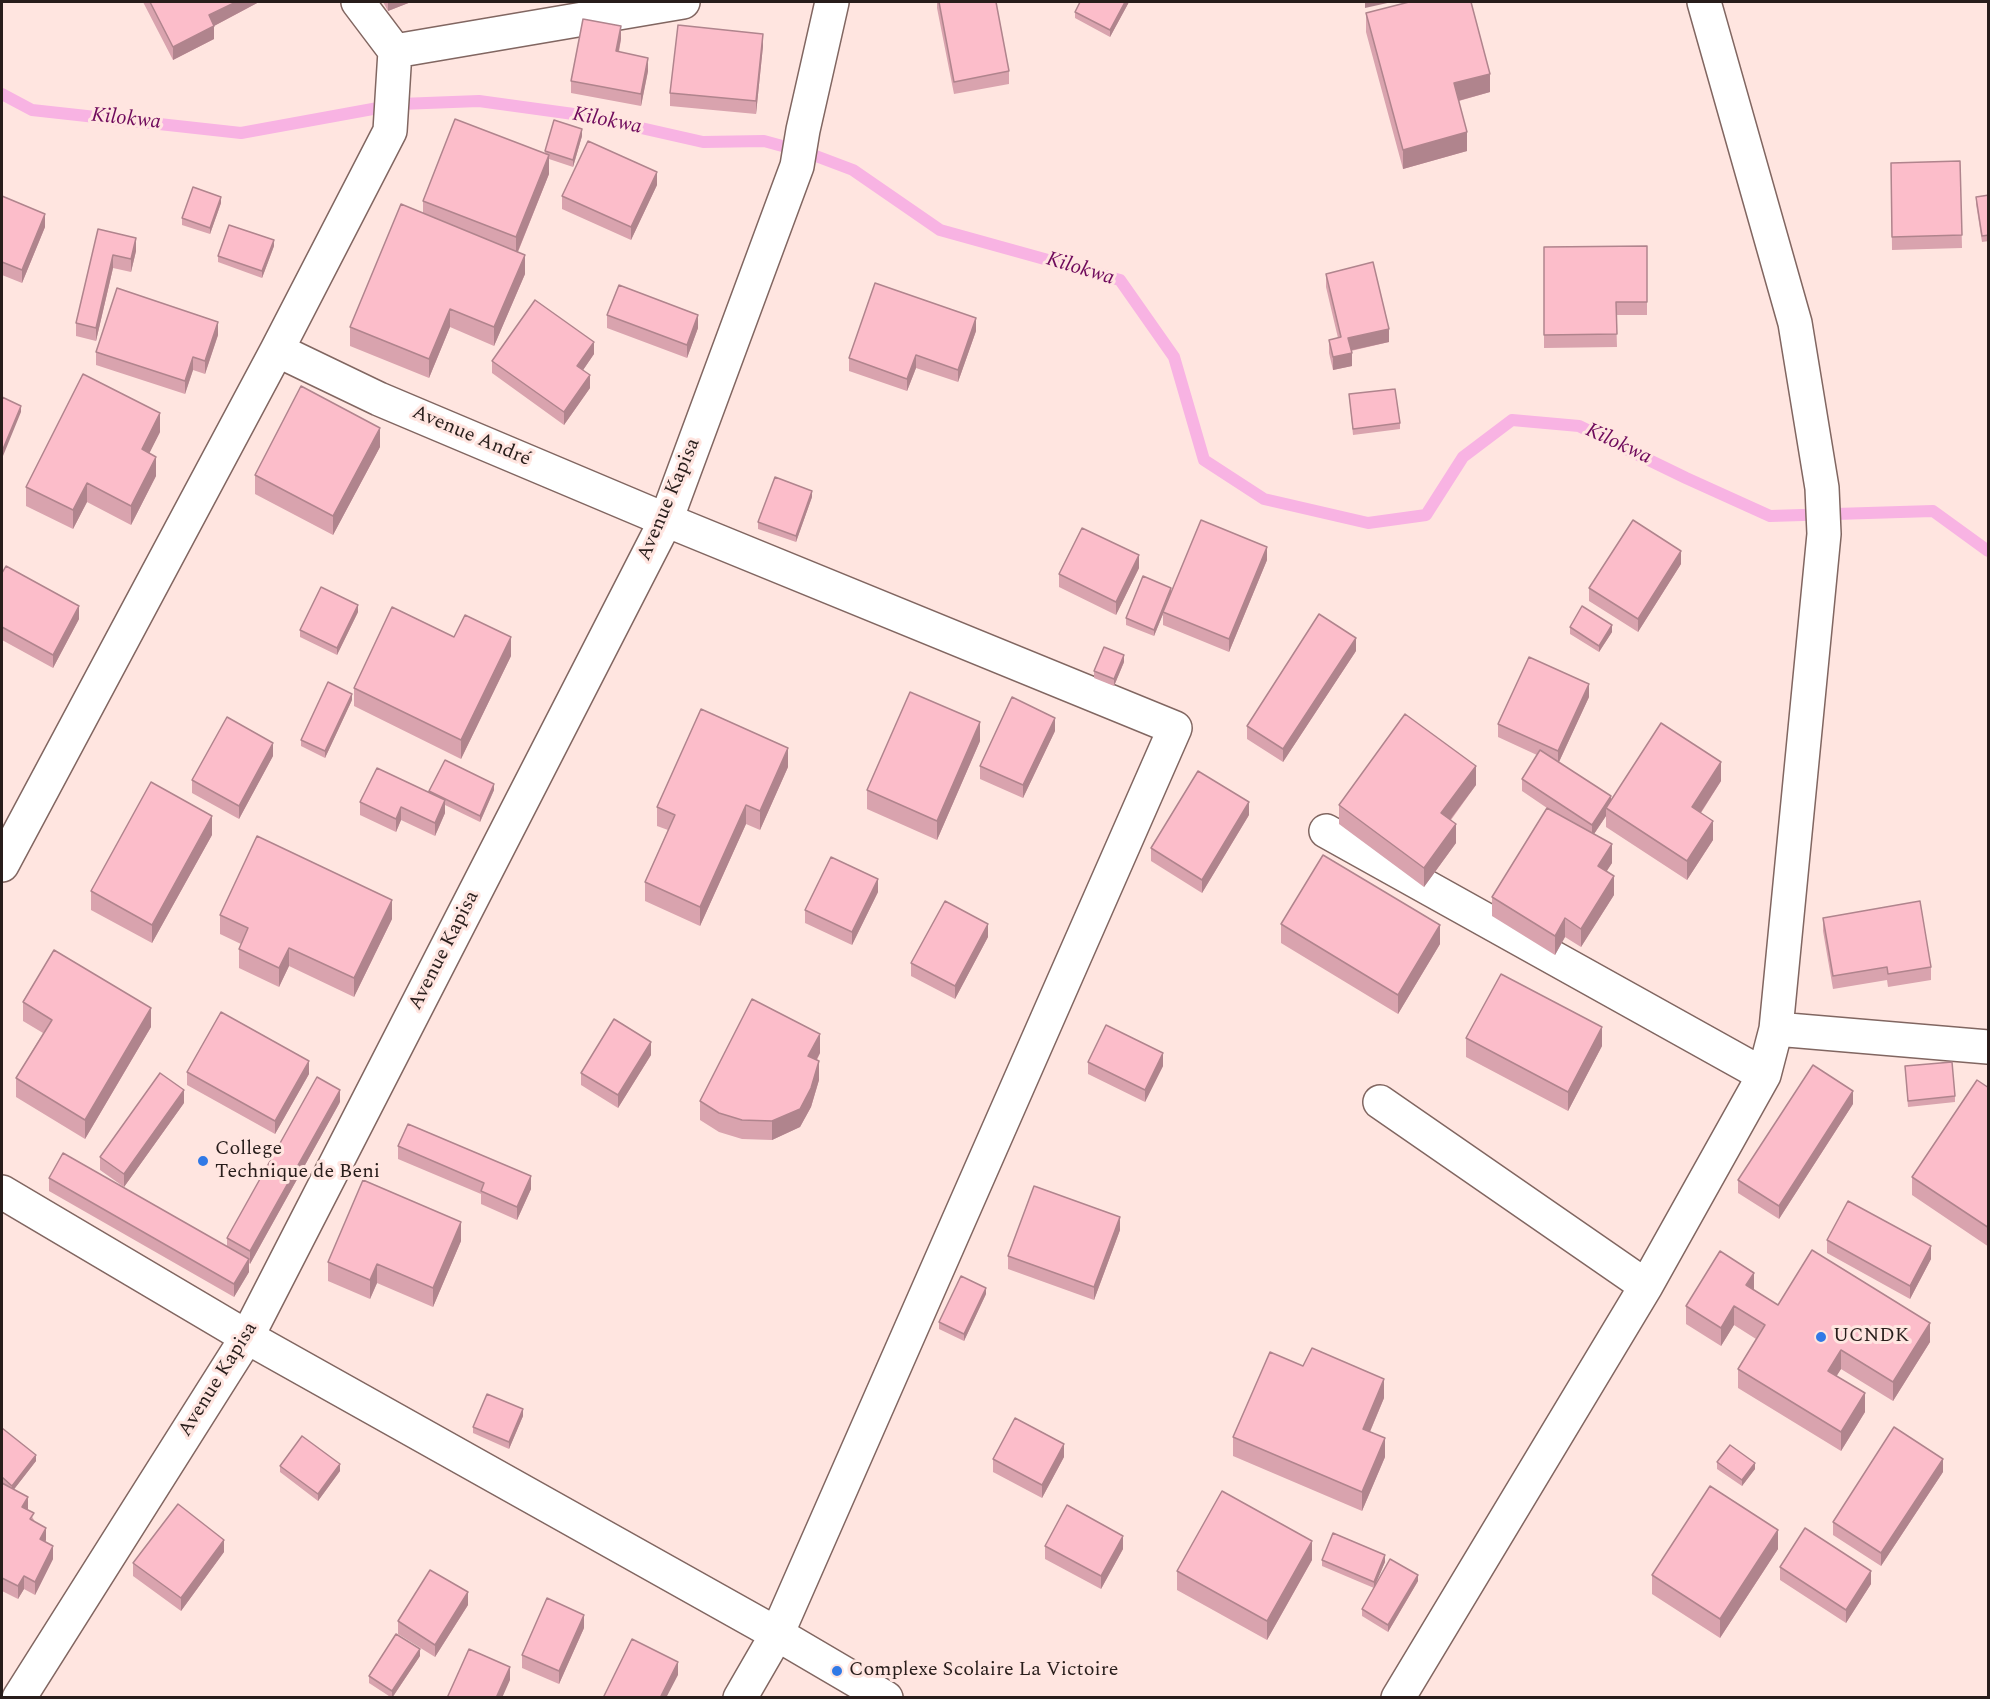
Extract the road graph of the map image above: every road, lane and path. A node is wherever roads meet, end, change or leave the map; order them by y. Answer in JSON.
{"nodes":[{"id":1,"x":358,"y":2,"type":"edge"},
{"id":2,"x":683,"y":2,"type":"edge"},
{"id":3,"x":832,"y":2,"type":"edge"},
{"id":4,"x":1704,"y":2,"type":"edge"},
{"id":5,"x":395,"y":51,"type":"junction"},
{"id":6,"x":277,"y":350,"type":"junction"},
{"id":7,"x":666,"y":519,"type":"junction"},
{"id":8,"x":1326,"y":831,"type":"dead end"},
{"id":9,"x":2,"y":866,"type":"edge"},
{"id":10,"x":1776,"y":1029,"type":"junction"},
{"id":11,"x":1989,"y":1047,"type":"edge"},
{"id":12,"x":1764,"y":1075,"type":"junction"},
{"id":13,"x":1380,"y":1102,"type":"dead end"},
{"id":14,"x":2,"y":1192,"type":"edge"},
{"id":15,"x":1646,"y":1286,"type":"junction"},
{"id":16,"x":248,"y":1337,"type":"junction"},
{"id":17,"x":777,"y":1634,"type":"junction"},
{"id":18,"x":19,"y":1698,"type":"edge"},
{"id":19,"x":740,"y":1698,"type":"edge"},
{"id":20,"x":886,"y":1698,"type":"edge"},
{"id":21,"x":1398,"y":1698,"type":"edge"}],
"edges":[{"from":1,"to":5,"type":"street"},
{"from":2,"to":5,"type":"street"},
{"from":3,"to":7,"type":"street","name":"Avenue Kapisa"},
{"from":4,"to":10,"type":"street"},
{"from":5,"to":6,"type":"street"},
{"from":6,"to":7,"type":"street","name":"Avenue André"},
{"from":6,"to":9,"type":"street"},
{"from":7,"to":16,"type":"street","name":"Avenue Kapisa"},
{"from":7,"to":17,"type":"street","name":"Avenue André"},
{"from":8,"to":12,"type":"street"},
{"from":10,"to":11,"type":"street"},
{"from":10,"to":12,"type":"street"},
{"from":12,"to":15,"type":"street"},
{"from":13,"to":15,"type":"street"},
{"from":14,"to":16,"type":"street"},
{"from":15,"to":21,"type":"street"},
{"from":16,"to":17,"type":"street"},
{"from":16,"to":18,"type":"street","name":"Avenue Kapisa"},
{"from":17,"to":19,"type":"street"},
{"from":17,"to":20,"type":"street"}]}
